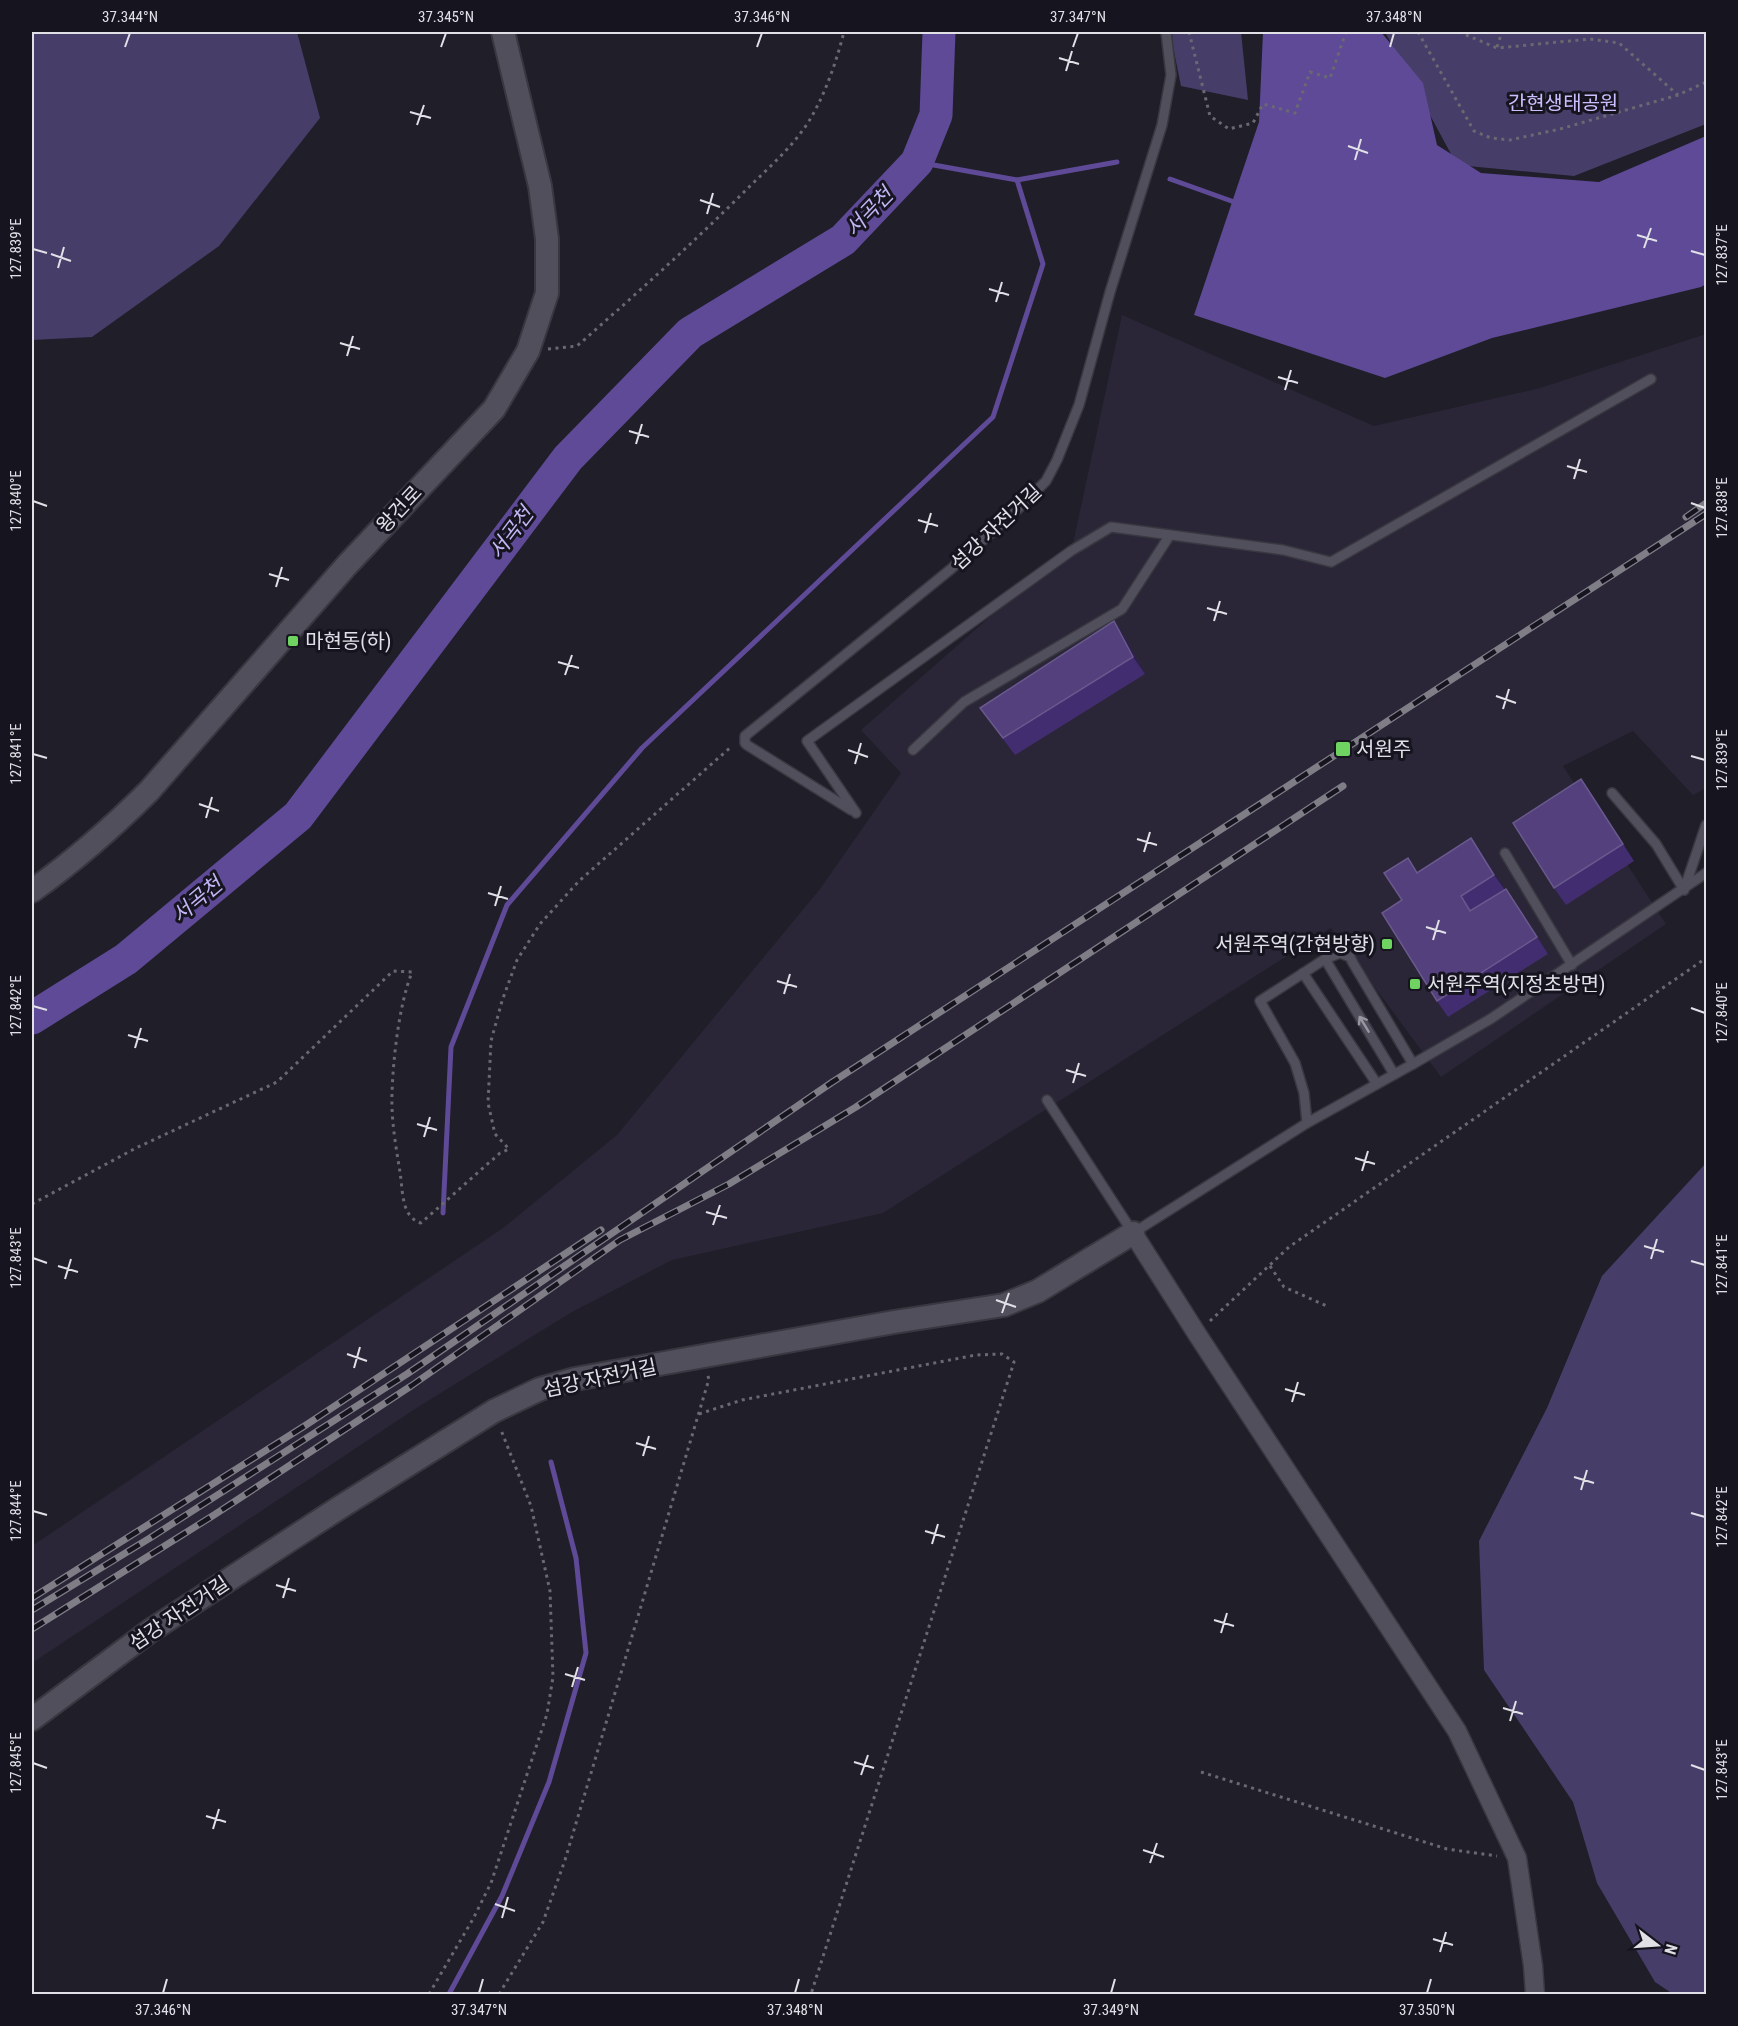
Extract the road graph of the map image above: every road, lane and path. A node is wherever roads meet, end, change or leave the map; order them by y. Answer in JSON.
{"nodes":[{"id":1,"x":503,"y":32,"type":"edge"},
{"id":2,"x":843,"y":32,"type":"edge"},
{"id":3,"x":1166,"y":32,"type":"edge"},
{"id":4,"x":1189,"y":32,"type":"edge"},
{"id":5,"x":1346,"y":32,"type":"edge"},
{"id":6,"x":1418,"y":32,"type":"edge"},
{"id":7,"x":1459,"y":32,"type":"edge"},
{"id":8,"x":1502,"y":32,"type":"edge"},
{"id":9,"x":1497,"y":48,"type":"junction"},
{"id":10,"x":1707,"y":82,"type":"edge"},
{"id":11,"x":1678,"y":95,"type":"junction"},
{"id":12,"x":528,"y":351,"type":"junction"},
{"id":13,"x":1652,"y":379,"type":"dead end"},
{"id":14,"x":1170,"y":535,"type":"junction"},
{"id":15,"x":744,"y":736,"type":"junction"},
{"id":16,"x":913,"y":750,"type":"dead end"},
{"id":17,"x":1612,"y":793,"type":"dead end"},
{"id":18,"x":1707,"y":825,"type":"edge"},
{"id":19,"x":1505,"y":853,"type":"dead end"},
{"id":20,"x":1707,"y":873,"type":"edge"},
{"id":21,"x":1684,"y":890,"type":"junction"},
{"id":22,"x":32,"y":891,"type":"edge"},
{"id":23,"x":1707,"y":958,"type":"edge"},
{"id":24,"x":1325,"y":959,"type":"junction"},
{"id":25,"x":1572,"y":965,"type":"junction"},
{"id":26,"x":1303,"y":973,"type":"junction"},
{"id":27,"x":1413,"y":1064,"type":"junction"},
{"id":28,"x":1394,"y":1074,"type":"junction"},
{"id":29,"x":1377,"y":1084,"type":"junction"},
{"id":30,"x":1047,"y":1100,"type":"dead end"},
{"id":31,"x":1307,"y":1123,"type":"junction"},
{"id":32,"x":32,"y":1204,"type":"edge"},
{"id":33,"x":1133,"y":1233,"type":"junction"},
{"id":34,"x":1269,"y":1265,"type":"junction"},
{"id":35,"x":1327,"y":1306,"type":"dead end"},
{"id":36,"x":1197,"y":1334,"type":"junction"},
{"id":37,"x":702,"y":1357,"type":"junction"},
{"id":38,"x":494,"y":1412,"type":"junction"},
{"id":39,"x":699,"y":1414,"type":"junction"},
{"id":40,"x":32,"y":1719,"type":"edge"},
{"id":41,"x":1201,"y":1772,"type":"dead end"},
{"id":42,"x":1517,"y":1858,"type":"junction"},
{"id":43,"x":429,"y":1995,"type":"edge"},
{"id":44,"x":499,"y":1995,"type":"edge"},
{"id":45,"x":811,"y":1995,"type":"edge"},
{"id":46,"x":1535,"y":1995,"type":"edge"}],
"edges":[{"from":1,"to":12,"type":"street","name":"왕건로"},
{"from":2,"to":12,"type":"path"},
{"from":3,"to":15,"type":"lane","name":"섬강 자전거길"},
{"from":4,"to":5,"type":"path"},
{"from":6,"to":11,"type":"path"},
{"from":7,"to":9,"type":"path"},
{"from":8,"to":9,"type":"path"},
{"from":9,"to":11,"type":"path"},
{"from":10,"to":11,"type":"path"},
{"from":12,"to":22,"type":"street","name":"왕건로"},
{"from":13,"to":14,"type":"lane"},
{"from":14,"to":15,"type":"lane"},
{"from":14,"to":16,"type":"lane"},
{"from":15,"to":32,"type":"path"},
{"from":17,"to":21,"type":"lane"},
{"from":18,"to":21,"type":"lane"},
{"from":19,"to":25,"type":"lane"},
{"from":20,"to":21,"type":"lane"},
{"from":21,"to":25,"type":"lane"},
{"from":23,"to":34,"type":"path"},
{"from":24,"to":26,"type":"lane"},
{"from":24,"to":27,"type":"lane"},
{"from":28,"to":24,"type":"lane","one_way":true},
{"from":25,"to":27,"type":"lane"},
{"from":26,"to":29,"type":"lane"},
{"from":26,"to":31,"type":"lane"},
{"from":27,"to":28,"type":"lane"},
{"from":28,"to":29,"type":"lane"},
{"from":29,"to":31,"type":"lane"},
{"from":30,"to":33,"type":"lane"},
{"from":31,"to":33,"type":"lane"},
{"from":33,"to":36,"type":"street"},
{"from":33,"to":37,"type":"street","name":"섬강 자전거길"},
{"from":34,"to":35,"type":"path"},
{"from":34,"to":36,"type":"path"},
{"from":36,"to":42,"type":"street"},
{"from":37,"to":38,"type":"street","name":"섬강 자전거길"},
{"from":37,"to":39,"type":"path"},
{"from":38,"to":40,"type":"street","name":"섬강 자전거길"},
{"from":38,"to":43,"type":"path"},
{"from":39,"to":44,"type":"path"},
{"from":39,"to":45,"type":"path"},
{"from":41,"to":42,"type":"path"},
{"from":42,"to":46,"type":"street"}]}
